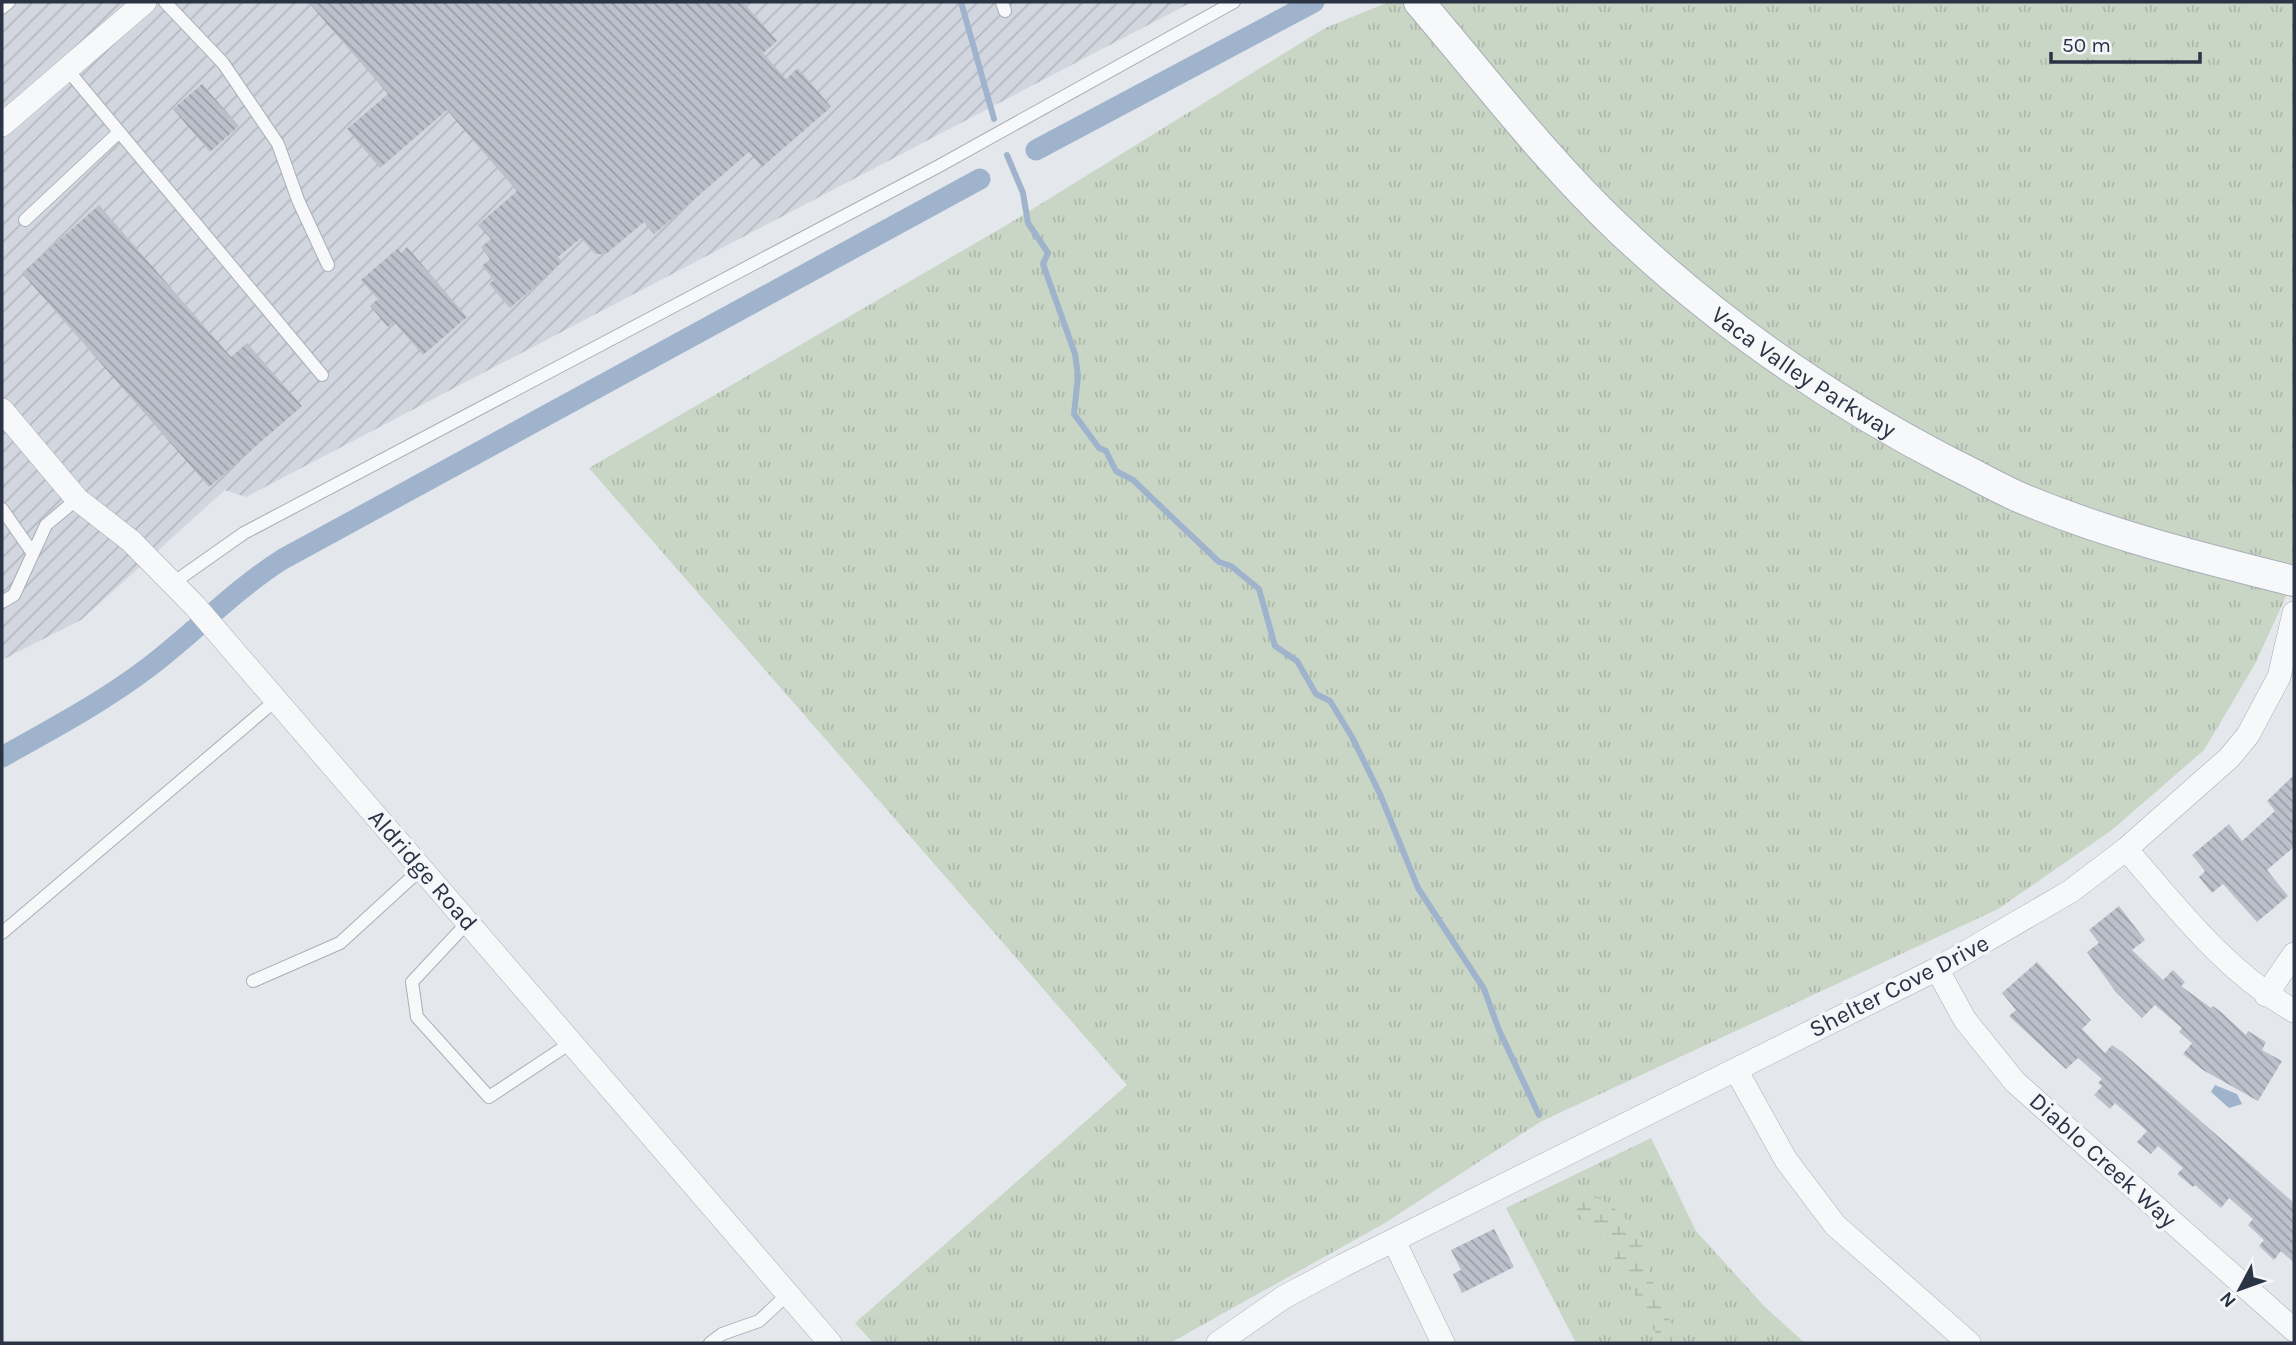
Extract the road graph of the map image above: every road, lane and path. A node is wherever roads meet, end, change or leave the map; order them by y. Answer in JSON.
{"nodes":[{"id":1,"x":9,"y":2,"type":"edge"},
{"id":2,"x":145,"y":2,"type":"edge"},
{"id":3,"x":165,"y":2,"type":"edge"},
{"id":4,"x":1234,"y":2,"type":"edge"},
{"id":5,"x":1419,"y":2,"type":"edge"},
{"id":6,"x":2,"y":8,"type":"edge"},
{"id":7,"x":66,"y":68,"type":"junction"},
{"id":8,"x":2,"y":125,"type":"edge"},
{"id":9,"x":118,"y":133,"type":"junction"},
{"id":10,"x":25,"y":220,"type":"dead end"},
{"id":11,"x":328,"y":265,"type":"dead end"},
{"id":12,"x":322,"y":375,"type":"dead end"},
{"id":13,"x":2,"y":410,"type":"edge"},
{"id":14,"x":77,"y":499,"type":"junction"},
{"id":15,"x":2,"y":509,"type":"edge"},
{"id":16,"x":32,"y":552,"type":"junction"},
{"id":17,"x":2294,"y":581,"type":"edge"},
{"id":18,"x":173,"y":583,"type":"junction"},
{"id":19,"x":2,"y":602,"type":"edge"},
{"id":20,"x":2294,"y":613,"type":"edge"},
{"id":21,"x":276,"y":700,"type":"junction"},
{"id":22,"x":2126,"y":849,"type":"junction"},
{"id":23,"x":422,"y":869,"type":"junction"},
{"id":24,"x":468,"y":922,"type":"junction"},
{"id":25,"x":2,"y":933,"type":"edge"},
{"id":26,"x":2294,"y":954,"type":"edge"},
{"id":27,"x":1937,"y":969,"type":"junction"},
{"id":28,"x":253,"y":981,"type":"dead end"},
{"id":29,"x":2266,"y":995,"type":"junction"},
{"id":30,"x":2294,"y":1011,"type":"edge"},
{"id":31,"x":572,"y":1042,"type":"junction"},
{"id":32,"x":1736,"y":1070,"type":"junction"},
{"id":33,"x":1394,"y":1241,"type":"junction"},
{"id":34,"x":788,"y":1294,"type":"junction"},
{"id":35,"x":2294,"y":1330,"type":"edge"},
{"id":36,"x":820,"y":1340,"type":"edge"},
{"id":37,"x":710,"y":1343,"type":"edge"},
{"id":38,"x":1218,"y":1343,"type":"edge"},
{"id":39,"x":1443,"y":1343,"type":"edge"},
{"id":40,"x":1969,"y":1343,"type":"edge"}],
"edges":[{"from":1,"to":6,"type":"lane"},
{"from":2,"to":7,"type":"street"},
{"from":3,"to":11,"type":"lane"},
{"from":4,"to":18,"type":"lane"},
{"from":5,"to":17,"type":"street","name":"Vaca Valley Parkway"},
{"from":7,"to":8,"type":"street"},
{"from":7,"to":9,"type":"lane"},
{"from":9,"to":10,"type":"lane"},
{"from":9,"to":12,"type":"lane"},
{"from":13,"to":14,"type":"street","name":"Aldridge Road"},
{"from":14,"to":16,"type":"lane"},
{"from":14,"to":18,"type":"street","name":"Aldridge Road"},
{"from":15,"to":16,"type":"lane"},
{"from":16,"to":19,"type":"lane"},
{"from":18,"to":21,"type":"street","name":"Aldridge Road"},
{"from":20,"to":22,"type":"street","name":"Shelter Cove Drive"},
{"from":21,"to":23,"type":"street","name":"Aldridge Road"},
{"from":21,"to":25,"type":"lane"},
{"from":22,"to":27,"type":"street","name":"Shelter Cove Drive"},
{"from":22,"to":29,"type":"street"},
{"from":23,"to":24,"type":"street","name":"Aldridge Road"},
{"from":23,"to":28,"type":"lane"},
{"from":24,"to":31,"type":"street","name":"Aldridge Road"},
{"from":24,"to":31,"type":"lane"},
{"from":26,"to":29,"type":"street"},
{"from":27,"to":32,"type":"street","name":"Shelter Cove Drive"},
{"from":27,"to":35,"type":"street","name":"Diablo Creek Way"},
{"from":29,"to":30,"type":"street"},
{"from":31,"to":34,"type":"street","name":"Aldridge Road"},
{"from":32,"to":33,"type":"street","name":"Shelter Cove Drive"},
{"from":32,"to":40,"type":"street"},
{"from":33,"to":38,"type":"street","name":"Shelter Cove Drive"},
{"from":33,"to":39,"type":"street"},
{"from":34,"to":36,"type":"street","name":"Aldridge Road"},
{"from":34,"to":37,"type":"lane"}]}
